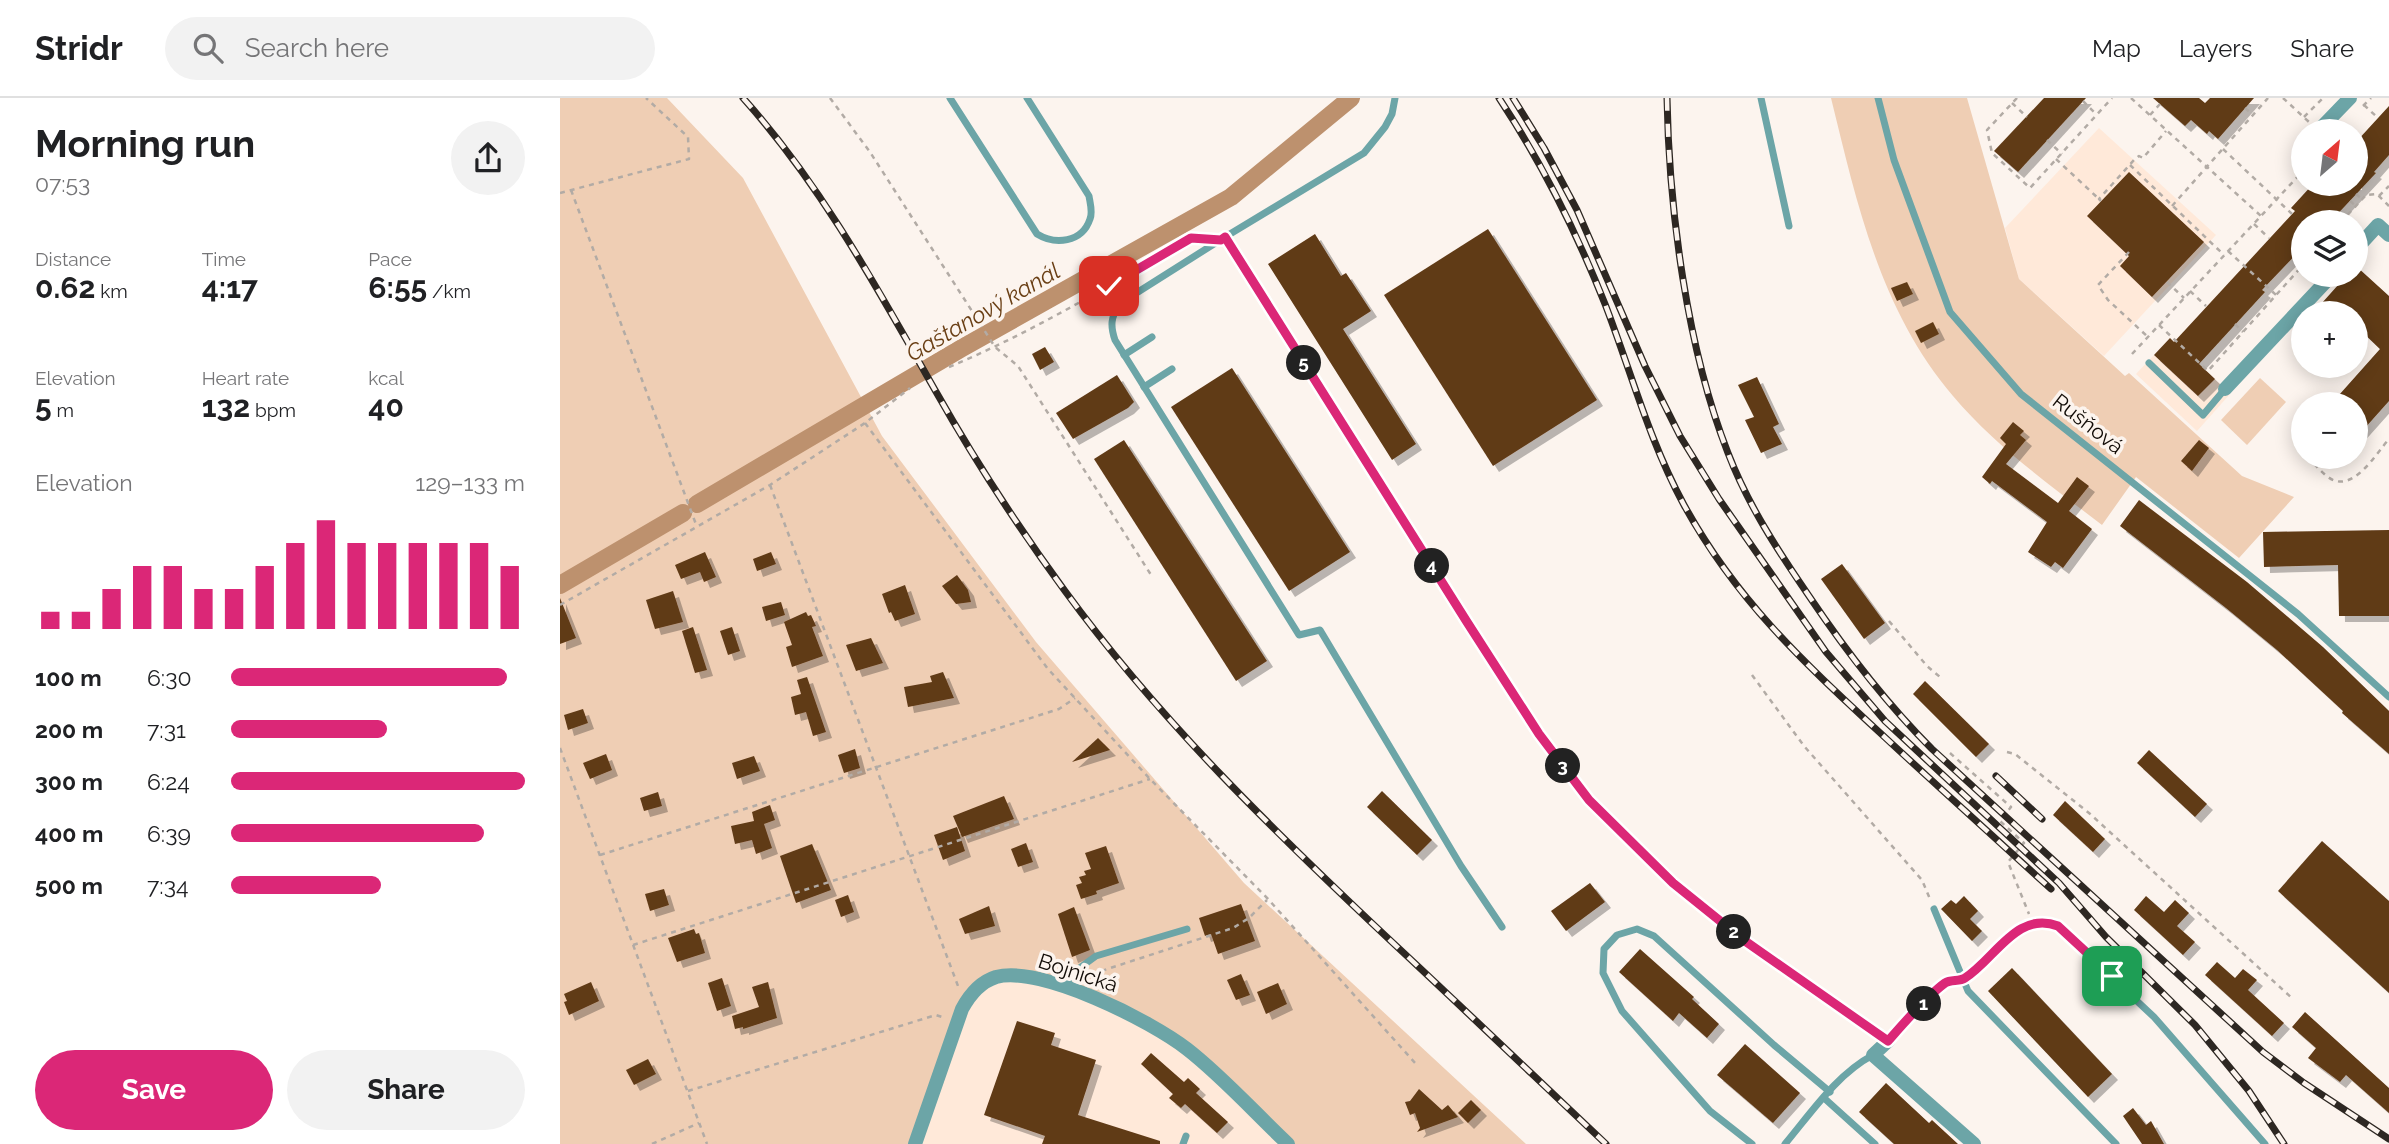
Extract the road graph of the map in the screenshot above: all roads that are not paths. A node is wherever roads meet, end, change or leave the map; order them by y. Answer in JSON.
{"nodes":[{"id":1,"x":950,"y":98,"type":"edge"},
{"id":2,"x":1027,"y":98,"type":"edge"},
{"id":3,"x":1395,"y":98,"type":"edge"},
{"id":4,"x":1761,"y":98,"type":"edge"},
{"id":5,"x":1878,"y":98,"type":"edge"},
{"id":6,"x":2350,"y":98,"type":"edge"},
{"id":7,"x":2330,"y":119,"type":"edge"},
{"id":8,"x":1789,"y":226,"type":"dead end"},
{"id":9,"x":2389,"y":235,"type":"edge"},
{"id":10,"x":2368,"y":236,"type":"edge"},
{"id":11,"x":1223,"y":239,"type":"junction"},
{"id":12,"x":2321,"y":287,"type":"edge"},
{"id":13,"x":1152,"y":337,"type":"dead end"},
{"id":14,"x":1124,"y":355,"type":"junction"},
{"id":15,"x":2148,"y":363,"type":"dead end"},
{"id":16,"x":1172,"y":369,"type":"dead end"},
{"id":17,"x":1144,"y":387,"type":"junction"},
{"id":18,"x":2225,"y":389,"type":"joint"},
{"id":19,"x":2389,"y":697,"type":"edge"},
{"id":20,"x":1934,"y":909,"type":"road end"},
{"id":21,"x":1502,"y":927,"type":"dead end"},
{"id":22,"x":1186,"y":929,"type":"dead end"},
{"id":23,"x":1963,"y":979,"type":"junction"},
{"id":24,"x":1064,"y":987,"type":"junction"},
{"id":25,"x":1888,"y":1041,"type":"junction"},
{"id":26,"x":1873,"y":1055,"type":"junction"},
{"id":27,"x":1827,"y":1095,"type":"junction"},
{"id":28,"x":915,"y":1144,"type":"edge"},
{"id":29,"x":1288,"y":1144,"type":"edge"},
{"id":30,"x":1752,"y":1144,"type":"edge"},
{"id":31,"x":1785,"y":1144,"type":"edge"},
{"id":32,"x":1875,"y":1144,"type":"edge"},
{"id":33,"x":1974,"y":1144,"type":"edge"},
{"id":34,"x":2116,"y":1144,"type":"edge"},
{"id":35,"x":2265,"y":1144,"type":"edge"}],
"edges":[{"from":1,"to":2,"type":"lane"},
{"from":3,"to":11,"type":"lane"},
{"from":4,"to":8,"type":"lane"},
{"from":5,"to":19,"type":"lane","name":"Rušňová"},
{"from":6,"to":7,"type":"street"},
{"from":9,"to":10,"type":"street"},
{"from":11,"to":14,"type":"lane"},
{"from":11,"to":25,"type":"lane"},
{"from":12,"to":18,"type":"street"},
{"from":13,"to":14,"type":"lane"},
{"from":14,"to":17,"type":"lane"},
{"from":15,"to":18,"type":"lane"},
{"from":16,"to":17,"type":"lane"},
{"from":17,"to":21,"type":"lane"},
{"from":20,"to":23,"type":"lane"},
{"from":22,"to":24,"type":"lane"},
{"from":23,"to":25,"type":"lane"},
{"from":23,"to":34,"type":"lane"},
{"from":23,"to":35,"type":"lane"},
{"from":24,"to":28,"type":"street","name":"Bojnická"},
{"from":24,"to":29,"type":"street","name":"Bojnická"},
{"from":25,"to":26,"type":"street"},
{"from":26,"to":27,"type":"lane"},
{"from":26,"to":33,"type":"street"},
{"from":27,"to":30,"type":"lane"},
{"from":27,"to":31,"type":"lane"},
{"from":27,"to":32,"type":"lane"}]}
